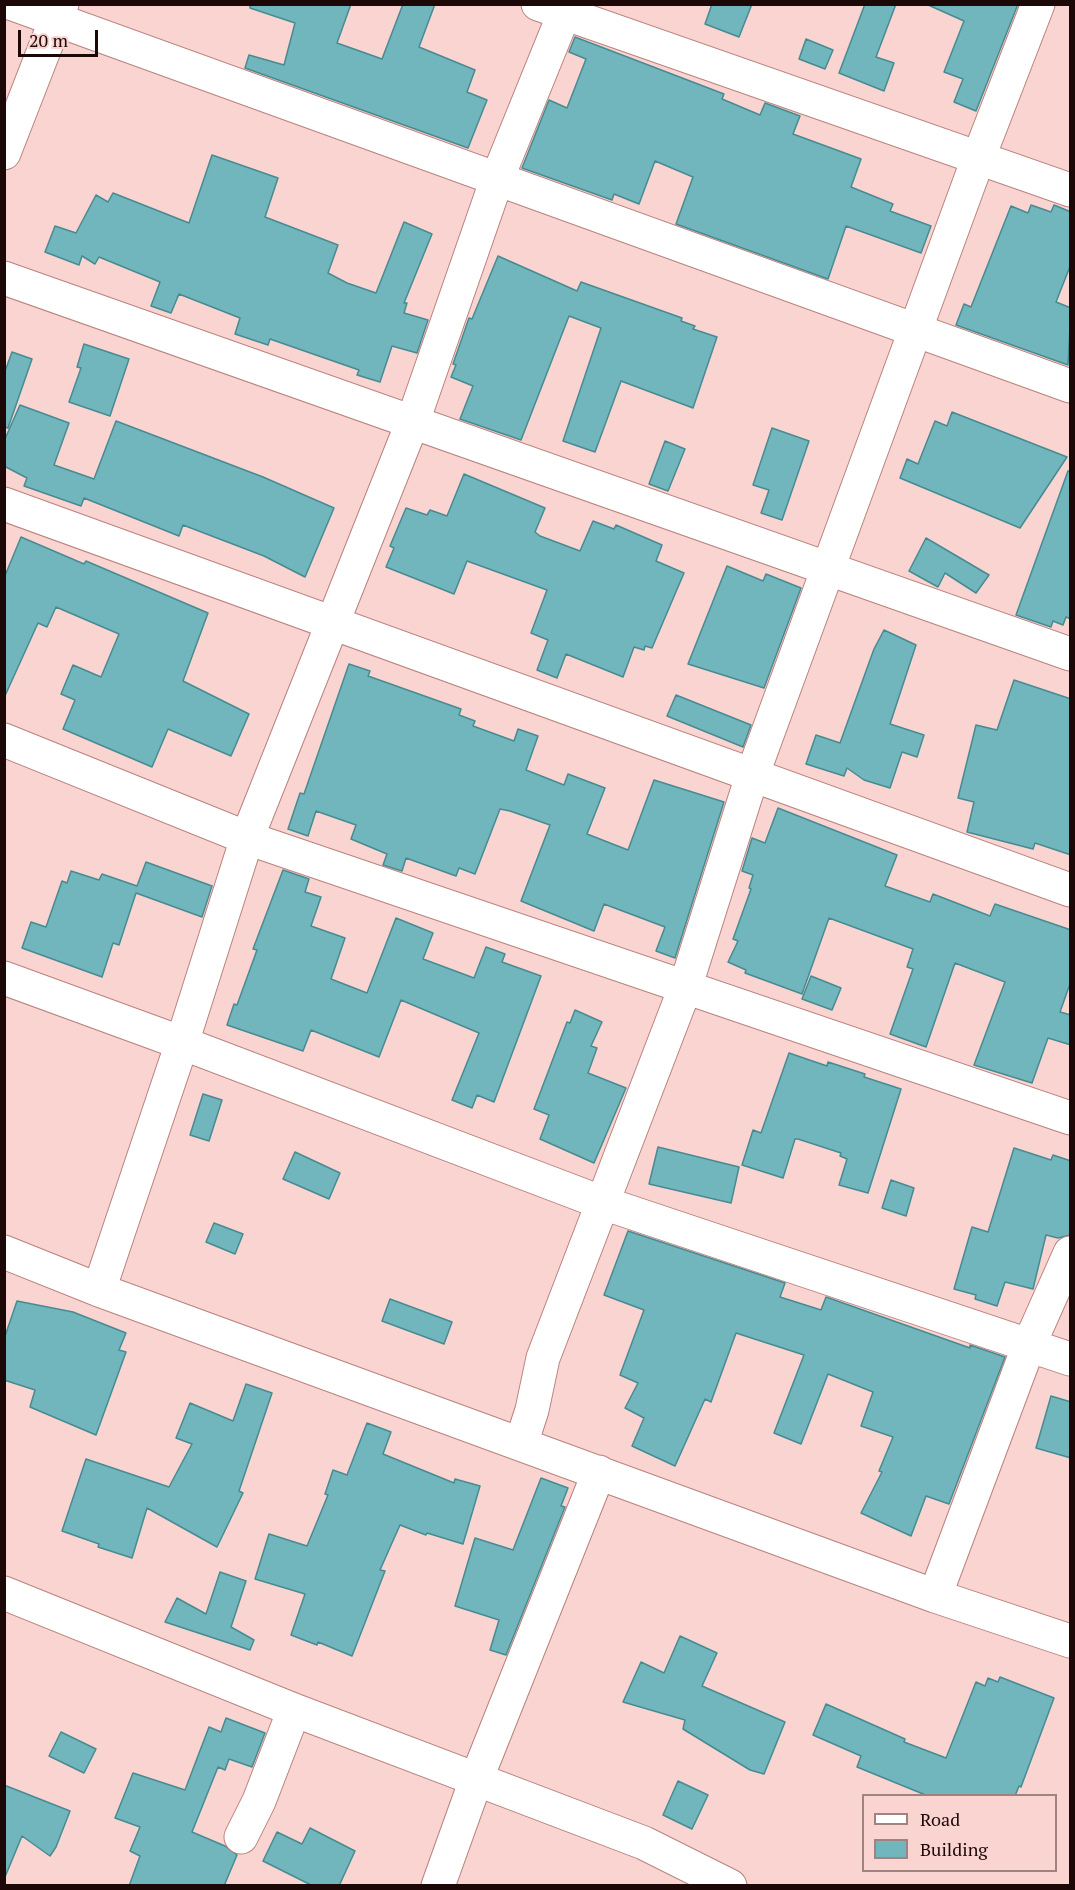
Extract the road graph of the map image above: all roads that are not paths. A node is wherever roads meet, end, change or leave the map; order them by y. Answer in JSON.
{"nodes":[{"id":1,"x":13,"y":4,"type":"edge"},
{"id":2,"x":1038,"y":4,"type":"edge"},
{"id":3,"x":557,"y":8,"type":"edge"},
{"id":4,"x":59,"y":12,"type":"edge"},
{"id":5,"x":4,"y":153,"type":"edge"},
{"id":6,"x":978,"y":159,"type":"junction"},
{"id":7,"x":497,"y":179,"type":"junction"},
{"id":8,"x":1071,"y":190,"type":"edge"},
{"id":9,"x":4,"y":278,"type":"edge"},
{"id":10,"x":917,"y":331,"type":"junction"},
{"id":11,"x":1071,"y":386,"type":"edge"},
{"id":12,"x":414,"y":421,"type":"junction"},
{"id":13,"x":4,"y":504,"type":"edge"},
{"id":14,"x":829,"y":568,"type":"junction"},
{"id":15,"x":333,"y":624,"type":"junction"},
{"id":16,"x":1071,"y":654,"type":"edge"},
{"id":17,"x":4,"y":740,"type":"edge"},
{"id":18,"x":752,"y":776,"type":"junction"},
{"id":19,"x":247,"y":838,"type":"junction"},
{"id":20,"x":1071,"y":890,"type":"edge"},
{"id":21,"x":4,"y":978,"type":"edge"},
{"id":22,"x":685,"y":987,"type":"junction"},
{"id":23,"x":183,"y":1042,"type":"junction"},
{"id":24,"x":1071,"y":1118,"type":"edge"},
{"id":25,"x":603,"y":1203,"type":"junction"},
{"id":26,"x":4,"y":1252,"type":"edge"},
{"id":27,"x":1071,"y":1253,"type":"edge"},
{"id":28,"x":99,"y":1290,"type":"junction"},
{"id":29,"x":1029,"y":1345,"type":"junction"},
{"id":30,"x":1071,"y":1359,"type":"edge"},
{"id":31,"x":521,"y":1444,"type":"junction"},
{"id":32,"x":599,"y":1472,"type":"junction"},
{"id":33,"x":4,"y":1593,"type":"edge"},
{"id":34,"x":935,"y":1596,"type":"junction"},
{"id":35,"x":1071,"y":1641,"type":"edge"},
{"id":36,"x":294,"y":1710,"type":"junction"},
{"id":37,"x":477,"y":1780,"type":"junction"},
{"id":38,"x":241,"y":1837,"type":"dead end"},
{"id":39,"x":438,"y":1886,"type":"edge"},
{"id":40,"x":730,"y":1886,"type":"edge"}],
"edges":[{"from":1,"to":4,"type":"street"},
{"from":2,"to":6,"type":"street"},
{"from":3,"to":6,"type":"street"},
{"from":3,"to":7,"type":"street"},
{"from":4,"to":5,"type":"street"},
{"from":4,"to":7,"type":"street"},
{"from":6,"to":8,"type":"street"},
{"from":6,"to":10,"type":"street"},
{"from":7,"to":10,"type":"street"},
{"from":7,"to":12,"type":"street"},
{"from":9,"to":12,"type":"street"},
{"from":10,"to":11,"type":"street"},
{"from":10,"to":14,"type":"street"},
{"from":12,"to":14,"type":"street"},
{"from":12,"to":15,"type":"street"},
{"from":13,"to":15,"type":"street"},
{"from":14,"to":16,"type":"street"},
{"from":14,"to":18,"type":"street"},
{"from":15,"to":18,"type":"street"},
{"from":15,"to":19,"type":"street"},
{"from":17,"to":19,"type":"street"},
{"from":18,"to":20,"type":"street"},
{"from":18,"to":22,"type":"street"},
{"from":19,"to":22,"type":"street"},
{"from":19,"to":23,"type":"street"},
{"from":21,"to":23,"type":"street"},
{"from":22,"to":24,"type":"street"},
{"from":22,"to":25,"type":"street"},
{"from":23,"to":25,"type":"street"},
{"from":23,"to":28,"type":"street"},
{"from":25,"to":29,"type":"street"},
{"from":25,"to":31,"type":"street"},
{"from":26,"to":28,"type":"street"},
{"from":27,"to":29,"type":"street"},
{"from":28,"to":31,"type":"street"},
{"from":29,"to":30,"type":"street"},
{"from":29,"to":34,"type":"street"},
{"from":31,"to":32,"type":"street"},
{"from":32,"to":34,"type":"street"},
{"from":32,"to":37,"type":"street"},
{"from":33,"to":36,"type":"street"},
{"from":34,"to":35,"type":"street"},
{"from":36,"to":37,"type":"street"},
{"from":36,"to":38,"type":"street"},
{"from":37,"to":39,"type":"street"},
{"from":37,"to":40,"type":"street"}]}
